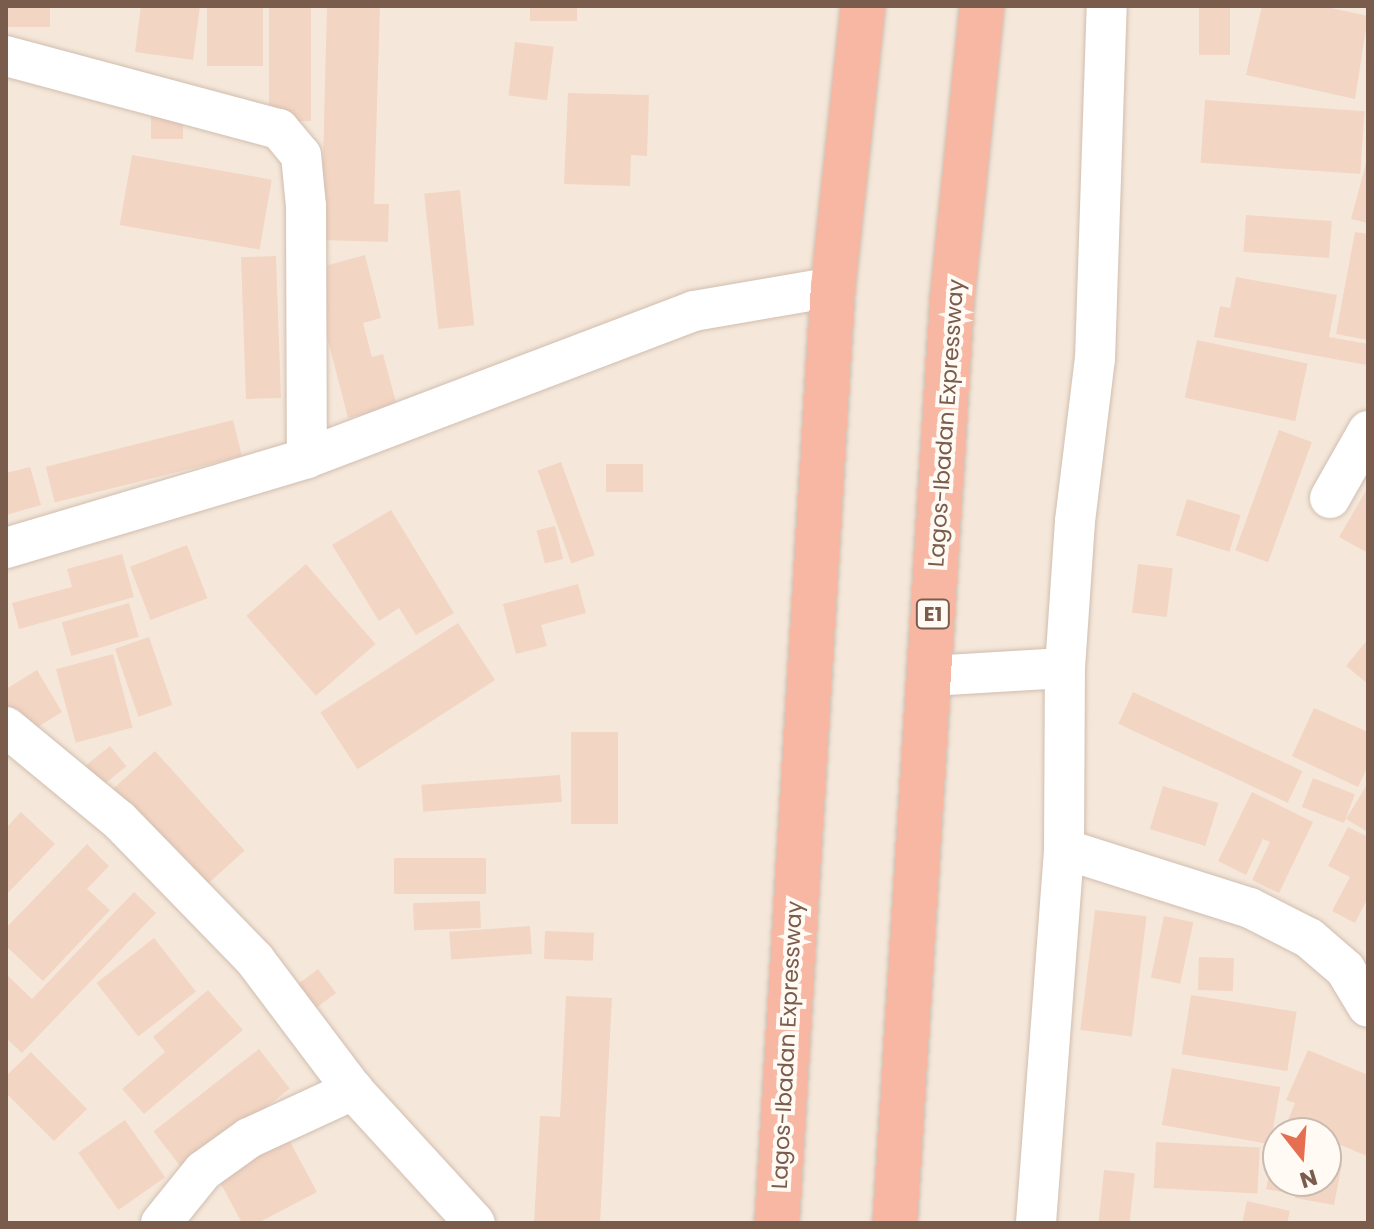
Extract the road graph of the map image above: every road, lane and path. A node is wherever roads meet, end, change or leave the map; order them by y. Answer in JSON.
{"nodes":[{"id":1,"x":863,"y":6,"type":"edge"},
{"id":2,"x":982,"y":6,"type":"edge"},
{"id":3,"x":1107,"y":6,"type":"edge"},
{"id":4,"x":6,"y":56,"type":"edge"},
{"id":5,"x":833,"y":287,"type":"junction"},
{"id":6,"x":1368,"y":431,"type":"edge"},
{"id":7,"x":307,"y":458,"type":"junction"},
{"id":8,"x":1330,"y":498,"type":"dead end"},
{"id":9,"x":6,"y":548,"type":"edge"},
{"id":10,"x":1065,"y":668,"type":"junction"},
{"id":11,"x":929,"y":676,"type":"junction"},
{"id":12,"x":6,"y":727,"type":"edge"},
{"id":13,"x":1064,"y":849,"type":"junction"},
{"id":14,"x":1356,"y":955,"type":"edge"},
{"id":15,"x":1368,"y":1007,"type":"edge"},
{"id":16,"x":353,"y":1090,"type":"junction"},
{"id":17,"x":161,"y":1223,"type":"edge"},
{"id":18,"x":475,"y":1223,"type":"edge"},
{"id":19,"x":777,"y":1223,"type":"edge"},
{"id":20,"x":895,"y":1223,"type":"edge"},
{"id":21,"x":1036,"y":1223,"type":"edge"}],
"edges":[{"from":1,"to":5,"type":"highway","name":"Lagos-Ibadan Expressway"},
{"from":2,"to":11,"type":"highway","name":"Lagos-Ibadan Expressway","number":"E1"},
{"from":3,"to":10,"type":"street"},
{"from":4,"to":7,"type":"street"},
{"from":5,"to":7,"type":"street"},
{"from":5,"to":19,"type":"highway","name":"Lagos-Ibadan Expressway"},
{"from":6,"to":8,"type":"street"},
{"from":7,"to":9,"type":"street"},
{"from":10,"to":11,"type":"street"},
{"from":10,"to":13,"type":"street"},
{"from":11,"to":20,"type":"highway","name":"Lagos-Ibadan Expressway","number":"E1"},
{"from":12,"to":16,"type":"street"},
{"from":13,"to":14,"type":"street"},
{"from":13,"to":21,"type":"street"},
{"from":14,"to":15,"type":"street"},
{"from":16,"to":17,"type":"street"},
{"from":16,"to":18,"type":"street"}]}
